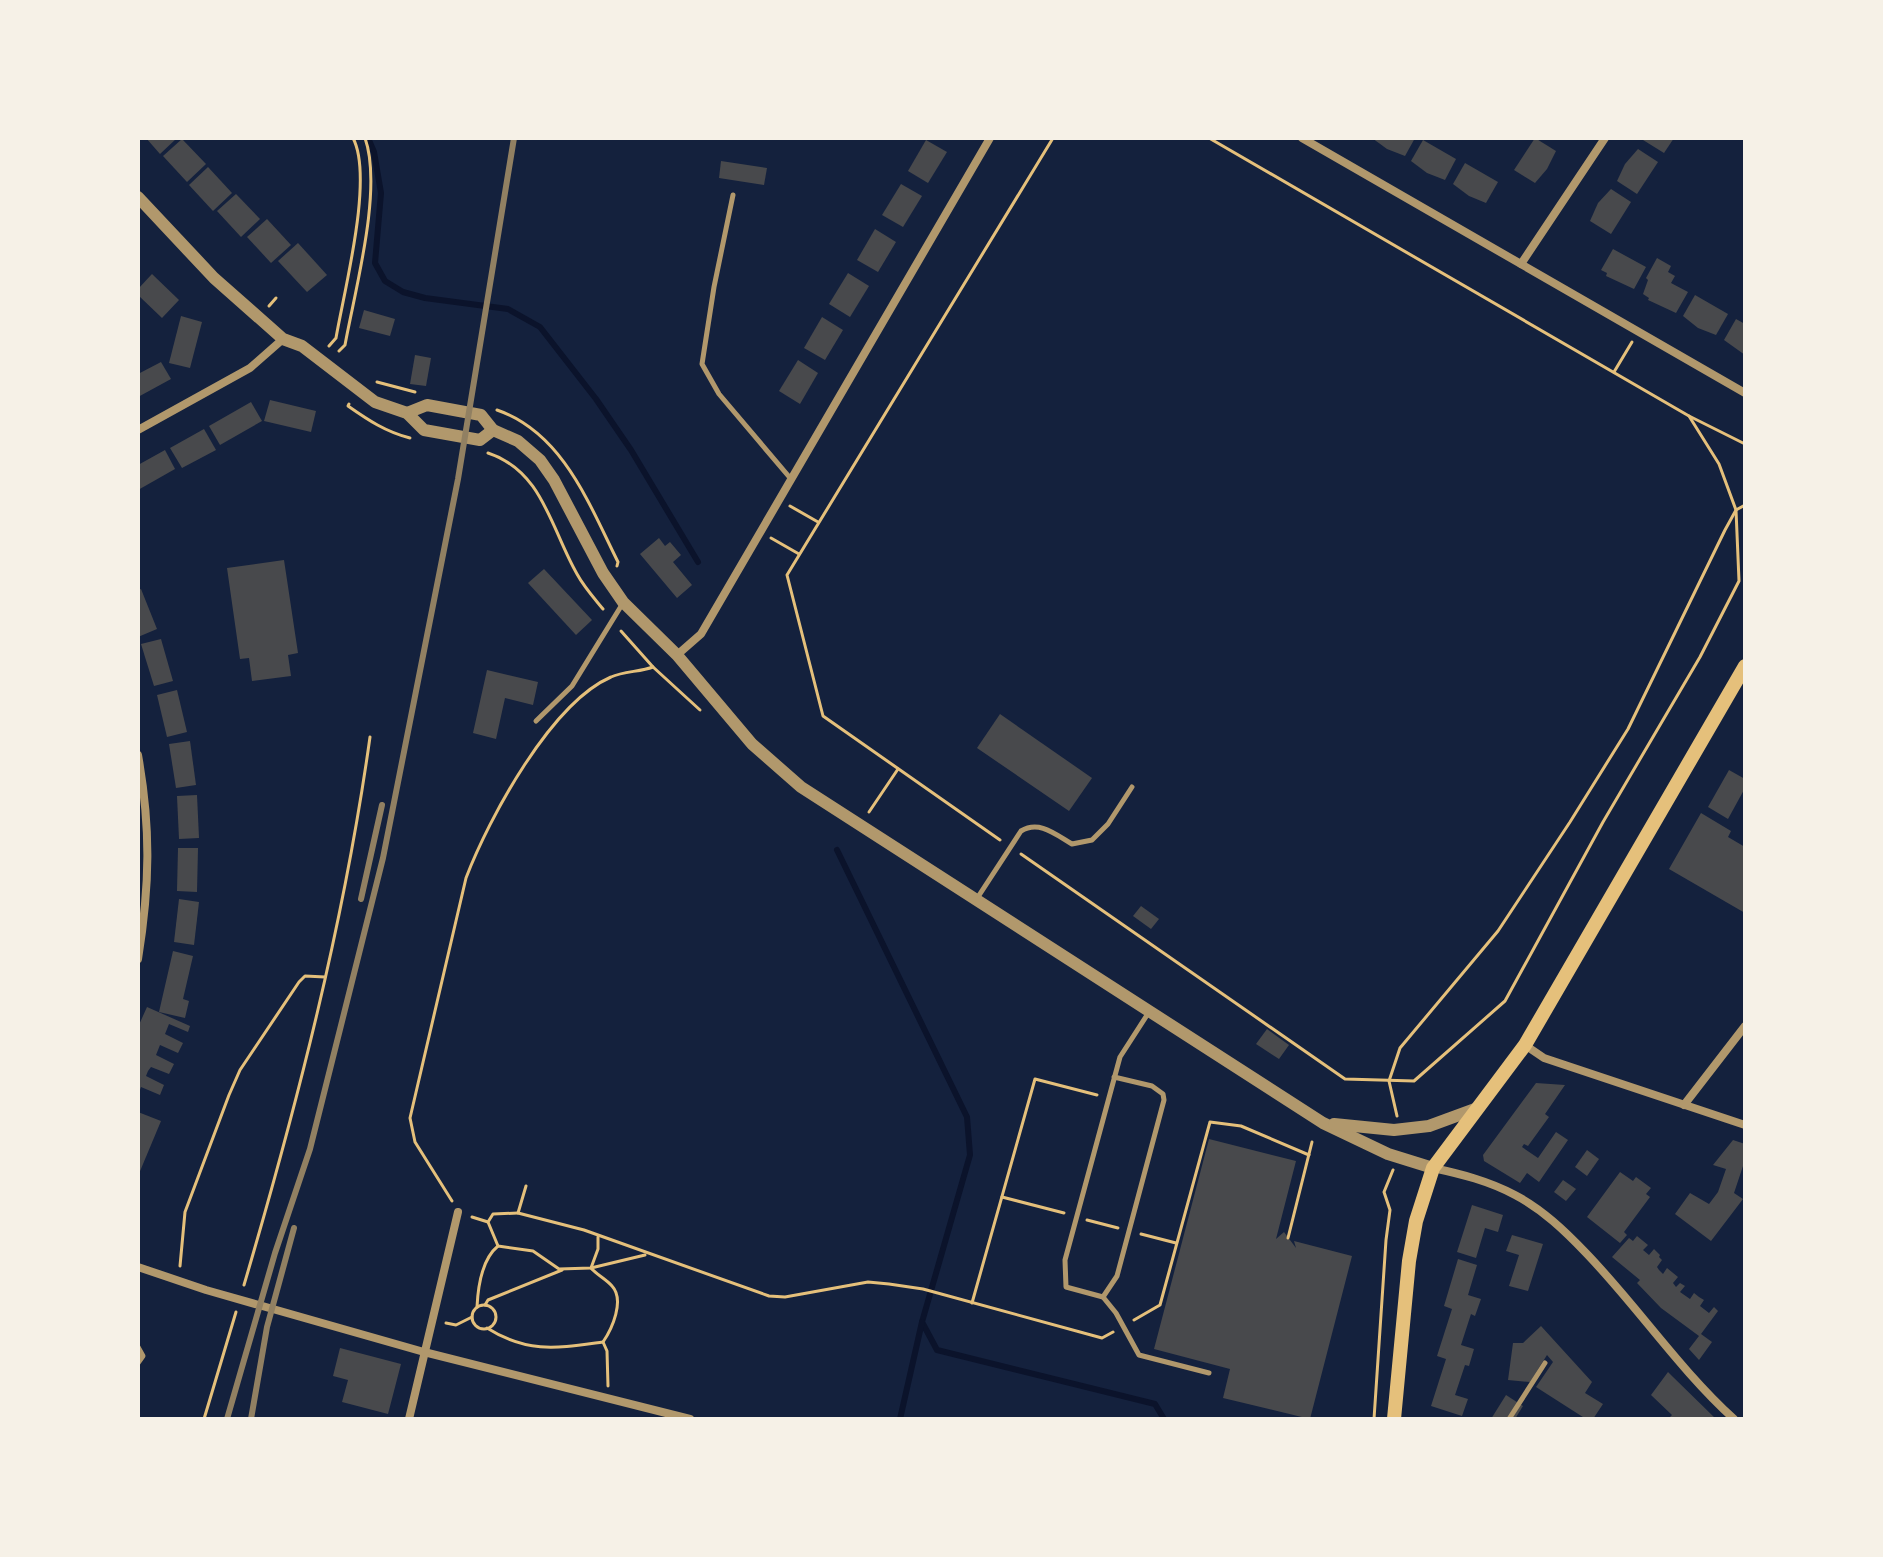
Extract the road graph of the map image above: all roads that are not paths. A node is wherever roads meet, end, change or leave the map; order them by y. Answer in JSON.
{"nodes":[{"id":1,"x":990,"y":138,"type":"edge"},
{"id":2,"x":1302,"y":138,"type":"edge"},
{"id":3,"x":1605,"y":138,"type":"edge"},
{"id":4,"x":733,"y":195,"type":"dead end"},
{"id":5,"x":138,"y":197,"type":"edge"},
{"id":6,"x":1521,"y":264,"type":"junction"},
{"id":7,"x":283,"y":339,"type":"junction"},
{"id":8,"x":1745,"y":393,"type":"edge"},
{"id":9,"x":407,"y":413,"type":"junction"},
{"id":10,"x":138,"y":430,"type":"edge"},
{"id":11,"x":493,"y":430,"type":"junction"},
{"id":12,"x":791,"y":480,"type":"junction"},
{"id":13,"x":623,"y":602,"type":"junction"},
{"id":14,"x":677,"y":655,"type":"junction"},
{"id":15,"x":1745,"y":666,"type":"edge"},
{"id":16,"x":536,"y":721,"type":"dead end"},
{"id":17,"x":138,"y":755,"type":"edge"},
{"id":18,"x":1132,"y":787,"type":"dead end"},
{"id":19,"x":975,"y":900,"type":"junction"},
{"id":20,"x":138,"y":959,"type":"edge"},
{"id":21,"x":1149,"y":1012,"type":"junction"},
{"id":22,"x":1745,"y":1026,"type":"edge"},
{"id":23,"x":1525,"y":1045,"type":"junction"},
{"id":24,"x":1114,"y":1077,"type":"junction"},
{"id":25,"x":1684,"y":1105,"type":"junction"},
{"id":26,"x":1478,"y":1108,"type":"junction"},
{"id":27,"x":1323,"y":1123,"type":"junction"},
{"id":28,"x":1745,"y":1125,"type":"edge"},
{"id":29,"x":1433,"y":1168,"type":"junction"},
{"id":30,"x":458,"y":1212,"type":"road end"},
{"id":31,"x":138,"y":1267,"type":"edge"},
{"id":32,"x":1103,"y":1297,"type":"junction"},
{"id":33,"x":138,"y":1347,"type":"edge"},
{"id":34,"x":424,"y":1352,"type":"junction"},
{"id":35,"x":138,"y":1363,"type":"edge"},
{"id":36,"x":1545,"y":1363,"type":"dead end"},
{"id":37,"x":1209,"y":1373,"type":"dead end"},
{"id":38,"x":409,"y":1419,"type":"edge"},
{"id":39,"x":690,"y":1419,"type":"edge"},
{"id":40,"x":1394,"y":1419,"type":"edge"},
{"id":41,"x":1509,"y":1419,"type":"edge"},
{"id":42,"x":1734,"y":1419,"type":"edge"}],
"edges":[{"from":1,"to":12,"type":"street"},
{"from":2,"to":6,"type":"street"},
{"from":3,"to":6,"type":"street"},
{"from":4,"to":12,"type":"lane"},
{"from":5,"to":7,"type":"street"},
{"from":6,"to":8,"type":"street"},
{"from":7,"to":9,"type":"street"},
{"from":7,"to":10,"type":"street"},
{"from":9,"to":11,"type":"street"},
{"from":9,"to":11,"type":"street"},
{"from":11,"to":13,"type":"street"},
{"from":12,"to":14,"type":"street"},
{"from":13,"to":14,"type":"street"},
{"from":13,"to":16,"type":"lane"},
{"from":14,"to":19,"type":"street"},
{"from":15,"to":23,"type":"main road"},
{"from":17,"to":20,"type":"street"},
{"from":18,"to":19,"type":"lane"},
{"from":19,"to":21,"type":"street"},
{"from":21,"to":24,"type":"lane"},
{"from":21,"to":27,"type":"street"},
{"from":22,"to":25,"type":"street"},
{"from":23,"to":25,"type":"street"},
{"from":23,"to":26,"type":"main road"},
{"from":24,"to":32,"type":"lane"},
{"from":24,"to":32,"type":"lane"},
{"from":25,"to":28,"type":"street"},
{"from":26,"to":27,"type":"street"},
{"from":26,"to":29,"type":"main road"},
{"from":27,"to":29,"type":"street"},
{"from":29,"to":40,"type":"main road"},
{"from":29,"to":42,"type":"street"},
{"from":30,"to":34,"type":"street"},
{"from":31,"to":34,"type":"street"},
{"from":32,"to":37,"type":"lane"},
{"from":33,"to":35,"type":"lane"},
{"from":34,"to":38,"type":"street"},
{"from":34,"to":39,"type":"street"},
{"from":36,"to":41,"type":"lane"}]}
